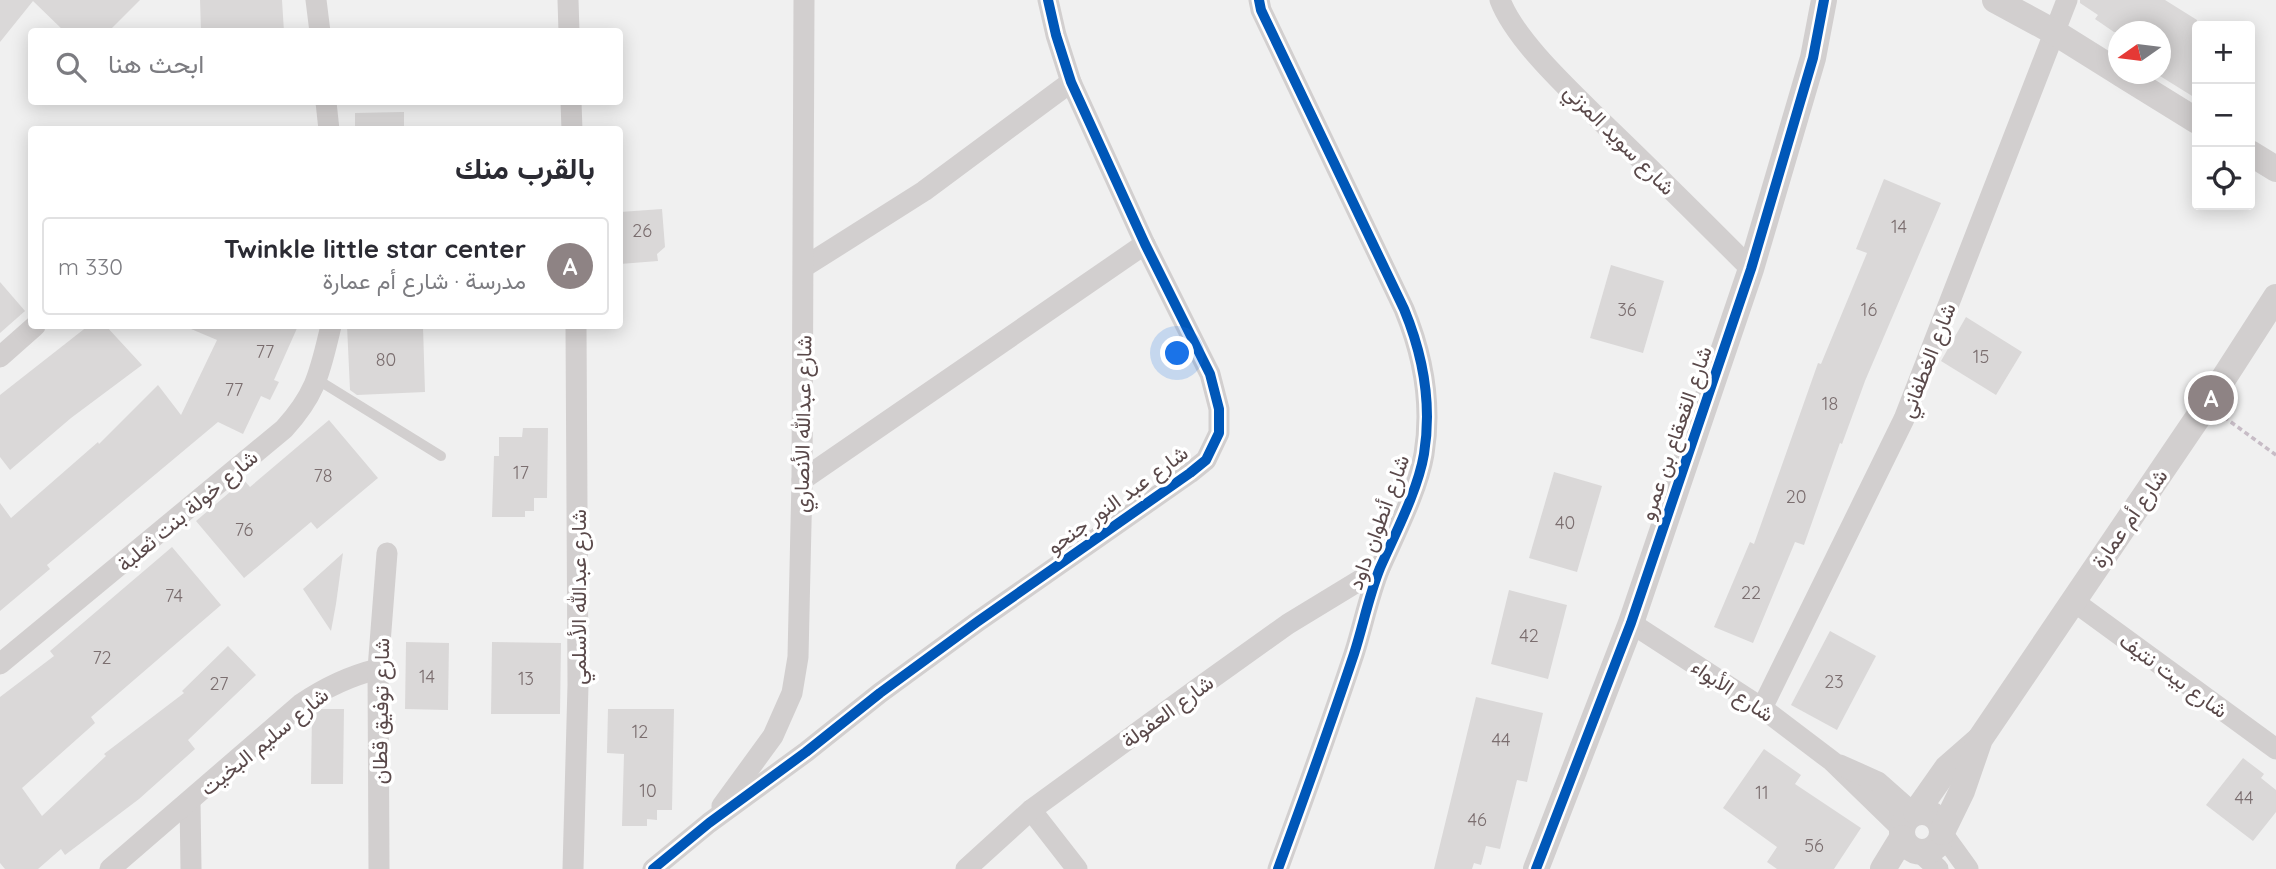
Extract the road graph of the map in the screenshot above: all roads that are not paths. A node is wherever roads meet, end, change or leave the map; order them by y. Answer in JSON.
{"nodes":[{"id":1,"x":316,"y":0,"type":"edge"},
{"id":2,"x":568,"y":0,"type":"edge"},
{"id":3,"x":804,"y":0,"type":"edge"},
{"id":4,"x":1048,"y":0,"type":"edge"},
{"id":5,"x":1259,"y":0,"type":"edge"},
{"id":6,"x":1500,"y":0,"type":"edge"},
{"id":7,"x":1824,"y":0,"type":"edge"},
{"id":8,"x":1837,"y":0,"type":"edge"},
{"id":9,"x":1995,"y":0,"type":"edge"},
{"id":10,"x":2067,"y":0,"type":"edge"},
{"id":11,"x":320,"y":28,"type":"edge"},
{"id":12,"x":569,"y":28,"type":"edge"},
{"id":13,"x":2054,"y":32,"type":"junction"},
{"id":14,"x":1813,"y":58,"type":"junction"},
{"id":15,"x":2108,"y":66,"type":"edge"},
{"id":16,"x":1071,"y":82,"type":"junction"},
{"id":17,"x":2138,"y":84,"type":"edge"},
{"id":18,"x":326,"y":105,"type":"edge"},
{"id":19,"x":571,"y":105,"type":"edge"},
{"id":20,"x":2192,"y":118,"type":"edge"},
{"id":21,"x":329,"y":126,"type":"edge"},
{"id":22,"x":572,"y":126,"type":"edge"},
{"id":23,"x":2255,"y":156,"type":"edge"},
{"id":24,"x":2276,"y":169,"type":"edge"},
{"id":25,"x":1145,"y":244,"type":"junction"},
{"id":26,"x":803,"y":267,"type":"junction"},
{"id":27,"x":1751,"y":269,"type":"junction"},
{"id":28,"x":2276,"y":297,"type":"edge"},
{"id":29,"x":32,"y":329,"type":"edge"},
{"id":30,"x":330,"y":329,"type":"edge"},
{"id":31,"x":576,"y":329,"type":"edge"},
{"id":32,"x":0,"y":357,"type":"edge"},
{"id":33,"x":318,"y":380,"type":"junction"},
{"id":34,"x":441,"y":456,"type":"dead end"},
{"id":35,"x":802,"y":480,"type":"junction"},
{"id":36,"x":387,"y":553,"type":"dead end"},
{"id":37,"x":1380,"y":568,"type":"junction"},
{"id":38,"x":2072,"y":600,"type":"junction"},
{"id":39,"x":1631,"y":623,"type":"junction"},
{"id":40,"x":0,"y":664,"type":"edge"},
{"id":41,"x":378,"y":669,"type":"junction"},
{"id":42,"x":1762,"y":708,"type":"junction"},
{"id":43,"x":1980,"y":739,"type":"junction"},
{"id":44,"x":2276,"y":749,"type":"edge"},
{"id":45,"x":190,"y":801,"type":"junction"},
{"id":46,"x":1031,"y":810,"type":"junction"},
{"id":47,"x":709,"y":823,"type":"junction"},
{"id":48,"x":1942,"y":833,"type":"junction"},
{"id":49,"x":1914,"y":842,"type":"edge"},
{"id":50,"x":110,"y":869,"type":"edge"},
{"id":51,"x":191,"y":869,"type":"edge"},
{"id":52,"x":379,"y":869,"type":"edge"},
{"id":53,"x":573,"y":869,"type":"edge"},
{"id":54,"x":653,"y":869,"type":"edge"},
{"id":55,"x":965,"y":869,"type":"edge"},
{"id":56,"x":1077,"y":869,"type":"edge"},
{"id":57,"x":1278,"y":869,"type":"edge"},
{"id":58,"x":1536,"y":869,"type":"edge"},
{"id":59,"x":1882,"y":869,"type":"edge"},
{"id":60,"x":1968,"y":869,"type":"edge"}],
"edges":[{"from":1,"to":11,"type":"street"},
{"from":2,"to":12,"type":"street"},
{"from":3,"to":26,"type":"street","name":"شارع عبدالله الأنصاري"},
{"from":4,"to":16,"type":"street","name":"شارع عبد النور جنحو"},
{"from":5,"to":37,"type":"street","name":"شارع أنطوان داود"},
{"from":6,"to":27,"type":"street","name":"شارع سويد المزني"},
{"from":7,"to":14,"type":"street","name":"شارع القعقاع بن عمرو"},
{"from":8,"to":14,"type":"street","name":"شارع القعقاع بن عمرو"},
{"from":9,"to":13,"type":"street"},
{"from":10,"to":13,"type":"street","name":"شارع الغطفاني"},
{"from":13,"to":15,"type":"street"},
{"from":13,"to":42,"type":"street","name":"شارع الغطفاني"},
{"from":14,"to":27,"type":"street","name":"شارع القعقاع بن عمرو"},
{"from":16,"to":25,"type":"street","name":"شارع عبد النور جنحو"},
{"from":16,"to":26,"type":"street"},
{"from":17,"to":20,"type":"street"},
{"from":18,"to":21,"type":"street"},
{"from":19,"to":22,"type":"street"},
{"from":23,"to":24,"type":"street"},
{"from":25,"to":35,"type":"street"},
{"from":25,"to":47,"type":"street","name":"شارع عبد النور جنحو"},
{"from":26,"to":35,"type":"street","name":"شارع عبدالله الأنصاري"},
{"from":27,"to":39,"type":"street","name":"شارع القعقاع بن عمرو"},
{"from":28,"to":38,"type":"street","name":"شارع أم عمارة"},
{"from":29,"to":32,"type":"street"},
{"from":30,"to":33,"type":"street","name":"شارع خولة بنت ثعلبة"},
{"from":31,"to":53,"type":"street","name":"شارع عبدالله الأسلمي"},
{"from":33,"to":34,"type":"lane"},
{"from":33,"to":40,"type":"street","name":"شارع خولة بنت ثعلبة"},
{"from":35,"to":47,"type":"street","name":"شارع عبدالله الأنصاري"},
{"from":36,"to":41,"type":"street","name":"شارع توفيق قطان"},
{"from":37,"to":46,"type":"street","name":"شارع العفولة"},
{"from":37,"to":57,"type":"street","name":"شارع أنطوان داود"},
{"from":38,"to":43,"type":"street","name":"شارع أم عمارة"},
{"from":38,"to":44,"type":"street","name":"شارع بيت نتيف"},
{"from":39,"to":42,"type":"street","name":"شارع الأبواء"},
{"from":39,"to":58,"type":"street","name":"شارع القعقاع بن عمرو"},
{"from":41,"to":45,"type":"street","name":"شارع سليم البخيت"},
{"from":41,"to":52,"type":"street","name":"شارع توفيق قطان"},
{"from":42,"to":49,"type":"street","name":"شارع الأبواء"},
{"from":43,"to":48,"type":"street","name":"شارع أم عمارة"},
{"from":43,"to":49,"type":"street","name":"شارع أم عمارة"},
{"from":45,"to":50,"type":"street","name":"شارع سليم البخيت"},
{"from":45,"to":51,"type":"street","name":"شارع سليم البخيت"},
{"from":46,"to":55,"type":"street","name":"شارع العفولة"},
{"from":46,"to":56,"type":"street"},
{"from":47,"to":54,"type":"street","name":"شارع عبد النور جنحو"},
{"from":48,"to":49,"type":"street"},
{"from":48,"to":60,"type":"street"},
{"from":49,"to":59,"type":"street","name":"شارع أم عمارة"}]}
